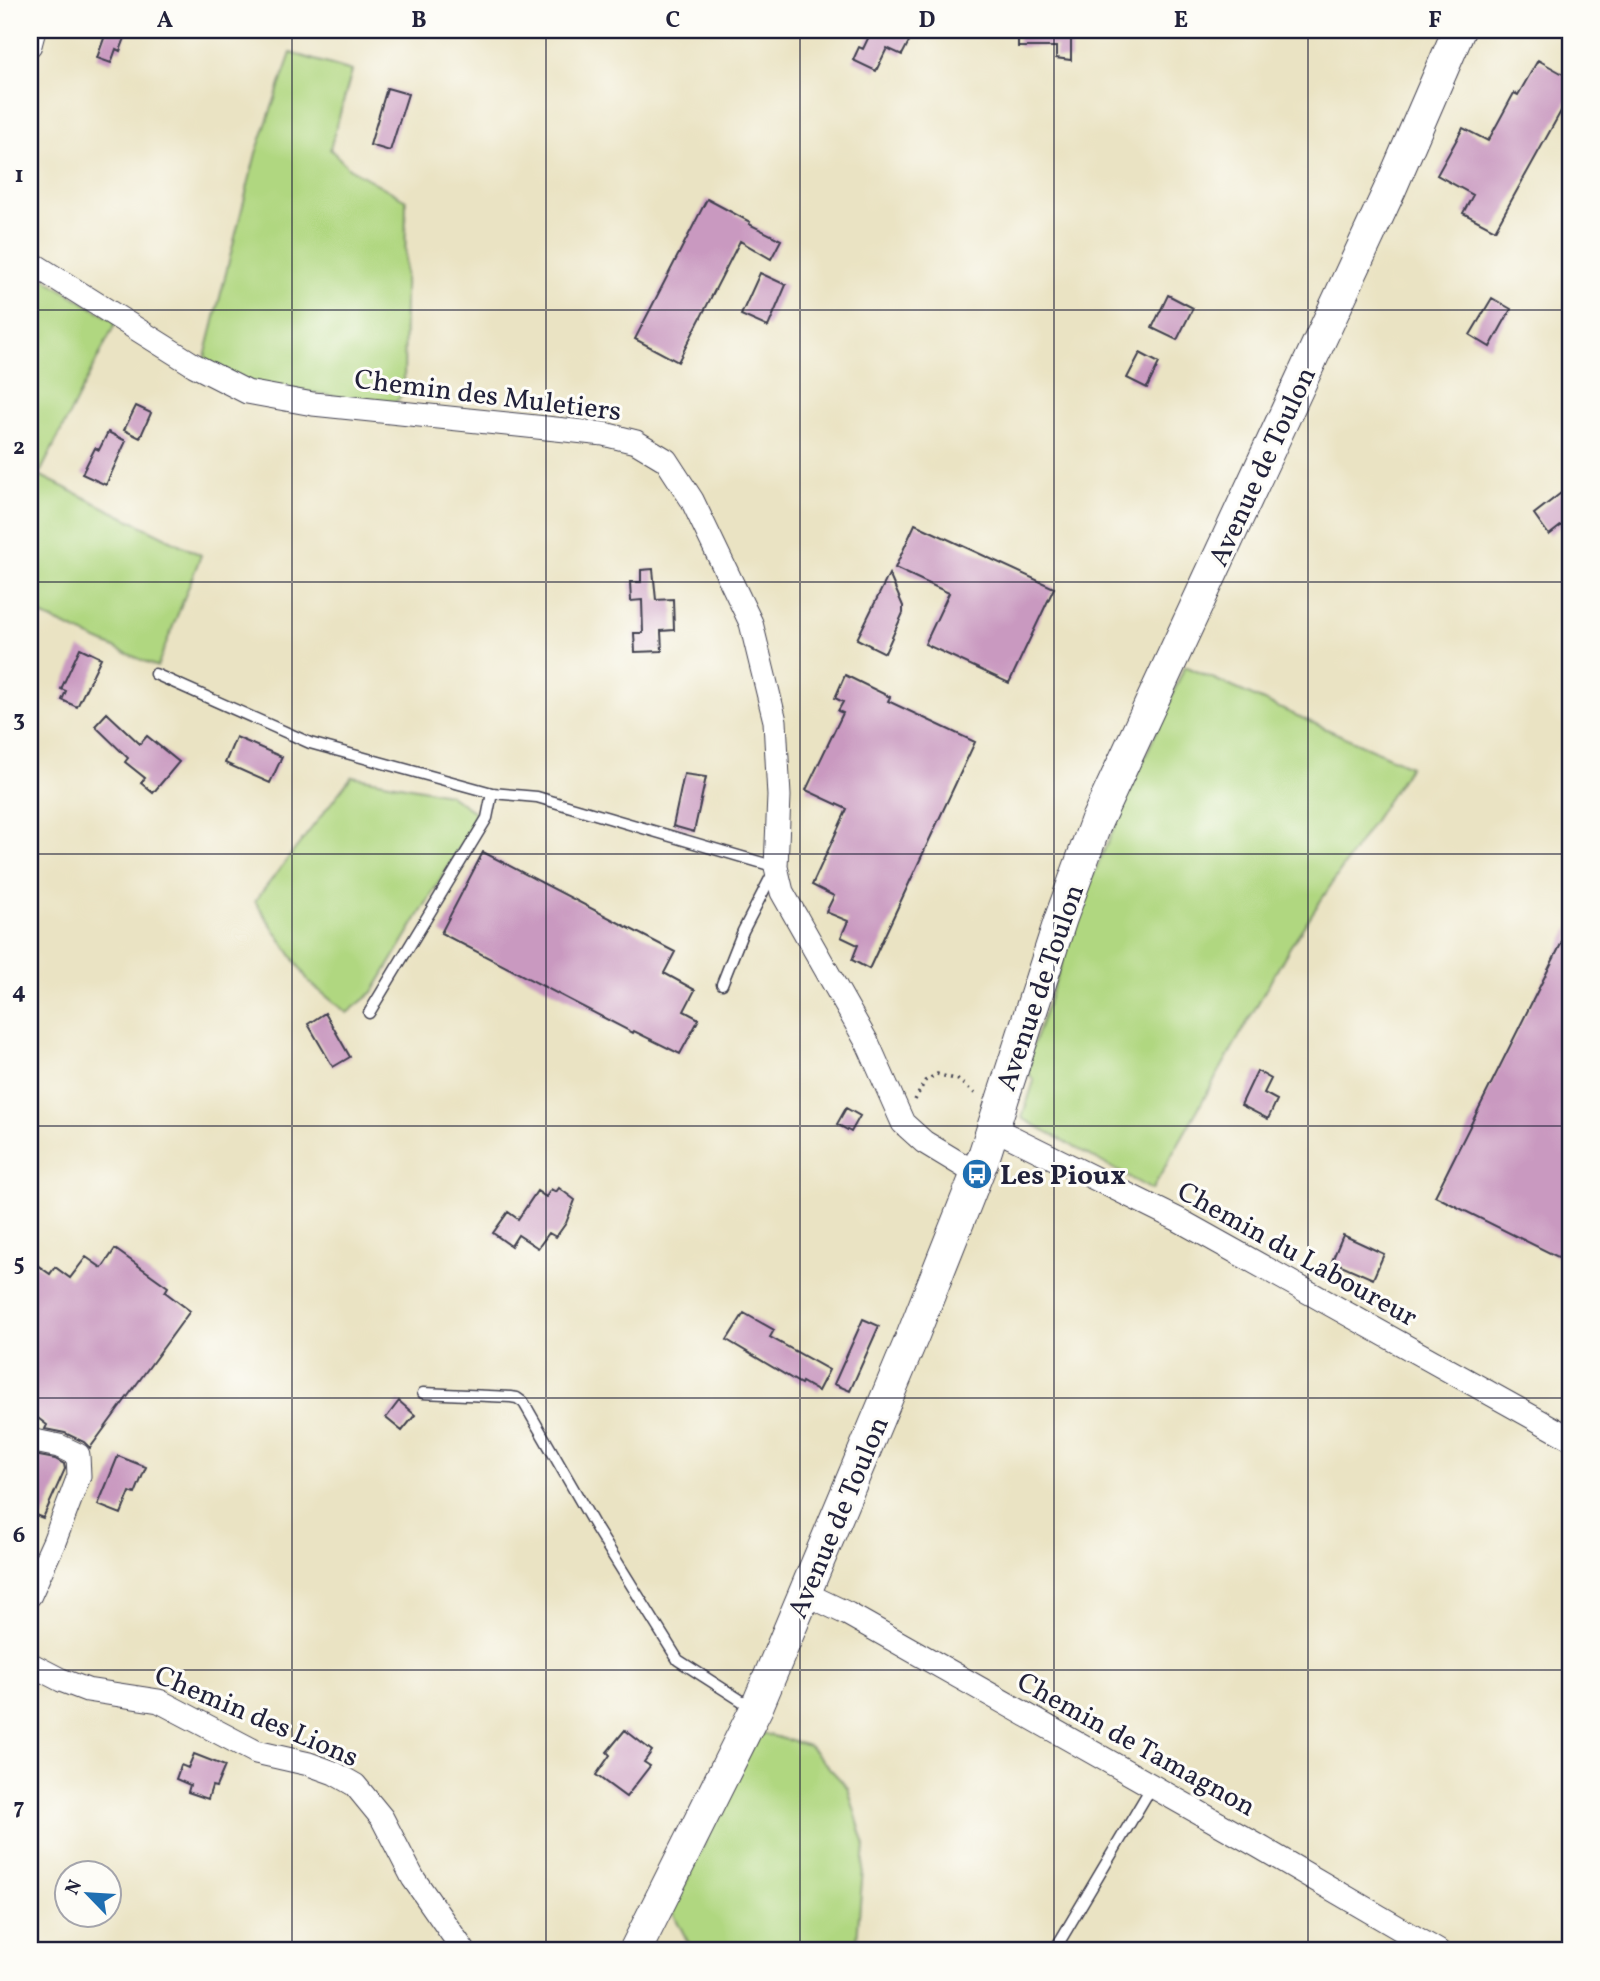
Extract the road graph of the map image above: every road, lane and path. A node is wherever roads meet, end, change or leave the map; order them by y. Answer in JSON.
{"nodes":[{"id":1,"x":34,"y":30,"type":"edge"},
{"id":2,"x":1459,"y":30,"type":"edge"},
{"id":3,"x":30,"y":45,"type":"edge"},
{"id":4,"x":30,"y":262,"type":"edge"},
{"id":5,"x":155,"y":674,"type":"dead end"},
{"id":6,"x":492,"y":793,"type":"junction"},
{"id":7,"x":776,"y":867,"type":"junction"},
{"id":8,"x":722,"y":984,"type":"dead end"},
{"id":9,"x":369,"y":1013,"type":"dead end"},
{"id":10,"x":996,"y":1116,"type":"junction"},
{"id":11,"x":903,"y":1123,"type":"junction"},
{"id":12,"x":977,"y":1174,"type":"junction"},
{"id":13,"x":423,"y":1394,"type":"dead end"},
{"id":14,"x":1570,"y":1438,"type":"edge"},
{"id":15,"x":30,"y":1440,"type":"edge"},
{"id":16,"x":804,"y":1592,"type":"junction"},
{"id":17,"x":30,"y":1595,"type":"edge"},
{"id":18,"x":30,"y":1664,"type":"edge"},
{"id":19,"x":757,"y":1707,"type":"junction"},
{"id":20,"x":1152,"y":1786,"type":"junction"},
{"id":21,"x":464,"y":1951,"type":"edge"},
{"id":22,"x":635,"y":1951,"type":"edge"},
{"id":23,"x":1054,"y":1951,"type":"edge"},
{"id":24,"x":1438,"y":1951,"type":"edge"}],
"edges":[{"from":1,"to":3,"type":"street"},
{"from":2,"to":10,"type":"main road","name":"Avenue de Toulon"},
{"from":4,"to":7,"type":"street","name":"Chemin des Muletiers"},
{"from":5,"to":6,"type":"lane"},
{"from":6,"to":7,"type":"lane"},
{"from":6,"to":9,"type":"lane"},
{"from":7,"to":8,"type":"lane"},
{"from":7,"to":11,"type":"street","name":"Chemin des Muletiers"},
{"from":10,"to":11,"type":"path"},
{"from":10,"to":12,"type":"main road","name":"Avenue de Toulon"},
{"from":10,"to":14,"type":"street","name":"Chemin du Laboureur"},
{"from":11,"to":12,"type":"street","name":"Chemin des Muletiers"},
{"from":12,"to":16,"type":"main road","name":"Avenue de Toulon"},
{"from":13,"to":19,"type":"lane"},
{"from":15,"to":17,"type":"street"},
{"from":16,"to":19,"type":"main road","name":"Avenue de Toulon"},
{"from":16,"to":20,"type":"street","name":"Chemin de Tamagnon"},
{"from":18,"to":21,"type":"street","name":"Chemin des Lions"},
{"from":19,"to":22,"type":"main road","name":"Avenue de Toulon"},
{"from":20,"to":23,"type":"lane"},
{"from":20,"to":24,"type":"street","name":"Chemin de Tamagnon"}]}
